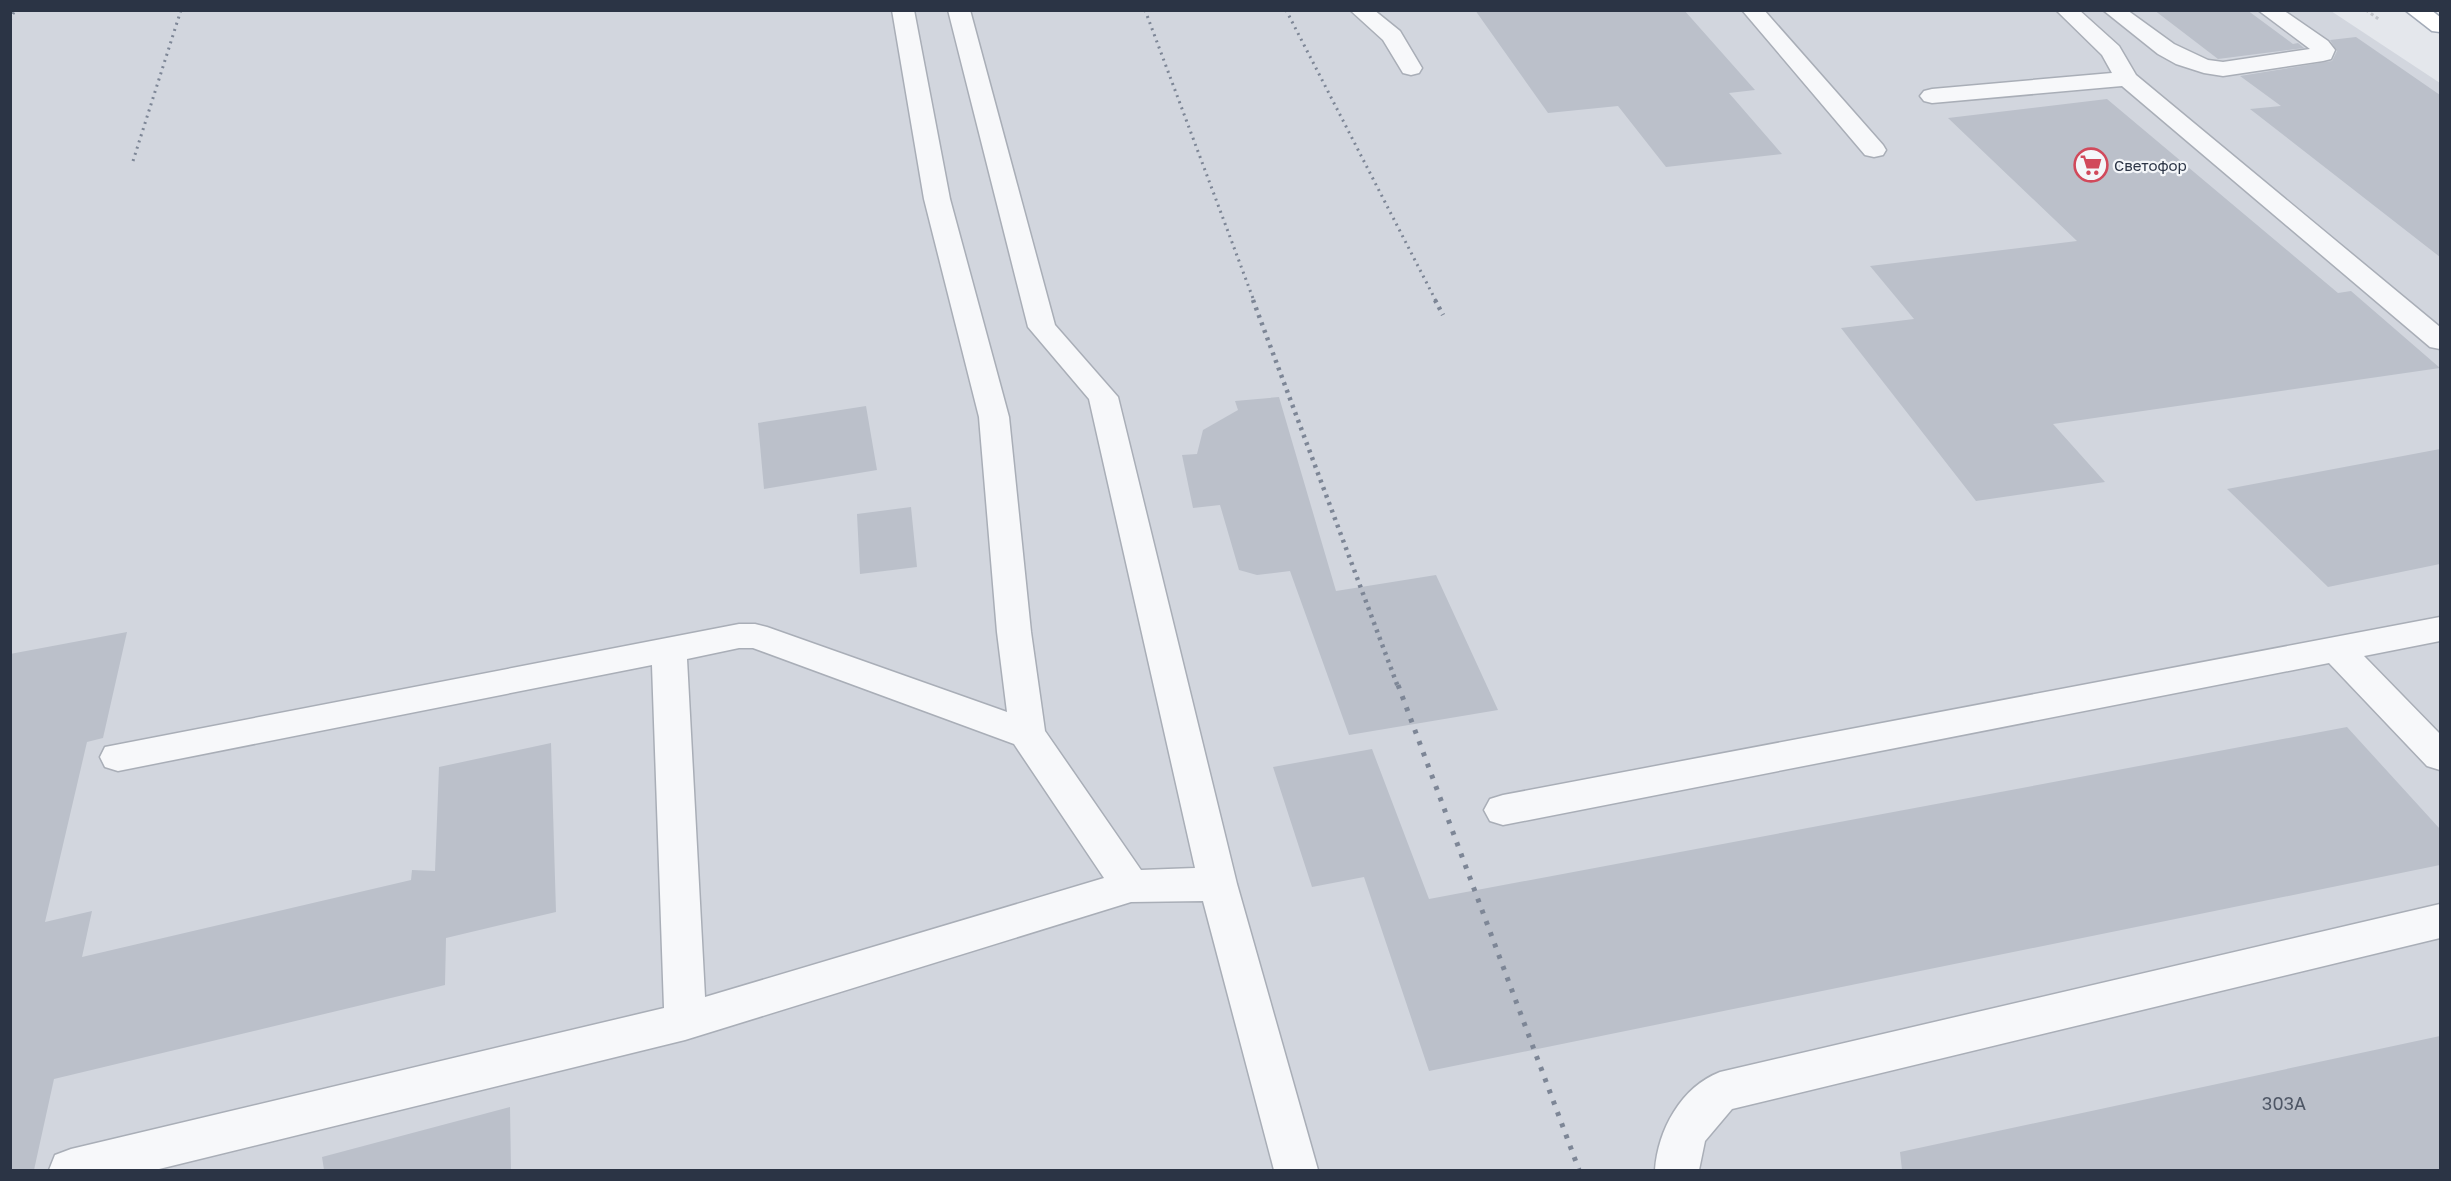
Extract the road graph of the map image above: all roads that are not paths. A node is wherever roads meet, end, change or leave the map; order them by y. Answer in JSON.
{"nodes":[{"id":1,"x":903,"y":10,"type":"edge"},
{"id":2,"x":959,"y":10,"type":"edge"},
{"id":3,"x":1360,"y":10,"type":"edge"},
{"id":4,"x":1752,"y":10,"type":"edge"},
{"id":5,"x":2066,"y":10,"type":"edge"},
{"id":6,"x":2113,"y":10,"type":"edge"},
{"id":7,"x":2268,"y":10,"type":"edge"},
{"id":8,"x":2415,"y":10,"type":"edge"},
{"id":9,"x":2440,"y":26,"type":"edge"},
{"id":10,"x":1411,"y":68,"type":"dead end"},
{"id":11,"x":2127,"y":79,"type":"junction"},
{"id":12,"x":1932,"y":96,"type":"dead end"},
{"id":13,"x":1874,"y":150,"type":"dead end"},
{"id":14,"x":2440,"y":341,"type":"edge"},
{"id":15,"x":2440,"y":629,"type":"edge"},
{"id":16,"x":669,"y":649,"type":"junction"},
{"id":17,"x":2336,"y":649,"type":"junction"},
{"id":18,"x":1027,"y":734,"type":"junction"},
{"id":19,"x":2440,"y":756,"type":"edge"},
{"id":20,"x":118,"y":757,"type":"dead end"},
{"id":21,"x":1503,"y":810,"type":"dead end"},
{"id":22,"x":1218,"y":884,"type":"junction"},
{"id":23,"x":1131,"y":886,"type":"junction"},
{"id":24,"x":2440,"y":921,"type":"edge"},
{"id":25,"x":685,"y":1021,"type":"junction"},
{"id":26,"x":71,"y":1170,"type":"edge"},
{"id":27,"x":1296,"y":1170,"type":"edge"},
{"id":28,"x":1677,"y":1170,"type":"edge"}],
"edges":[{"from":1,"to":18,"type":"lane"},
{"from":2,"to":22,"type":"lane"},
{"from":3,"to":10,"type":"lane"},
{"from":4,"to":13,"type":"lane"},
{"from":5,"to":11,"type":"lane"},
{"from":6,"to":7,"type":"lane"},
{"from":8,"to":9,"type":"main road"},
{"from":11,"to":12,"type":"lane"},
{"from":11,"to":14,"type":"lane"},
{"from":15,"to":17,"type":"lane"},
{"from":16,"to":18,"type":"lane"},
{"from":16,"to":20,"type":"lane"},
{"from":16,"to":25,"type":"lane"},
{"from":17,"to":19,"type":"lane"},
{"from":17,"to":21,"type":"lane"},
{"from":18,"to":23,"type":"lane"},
{"from":22,"to":23,"type":"lane"},
{"from":22,"to":27,"type":"lane"},
{"from":23,"to":25,"type":"lane"},
{"from":24,"to":28,"type":"lane"},
{"from":25,"to":26,"type":"lane"}]}
